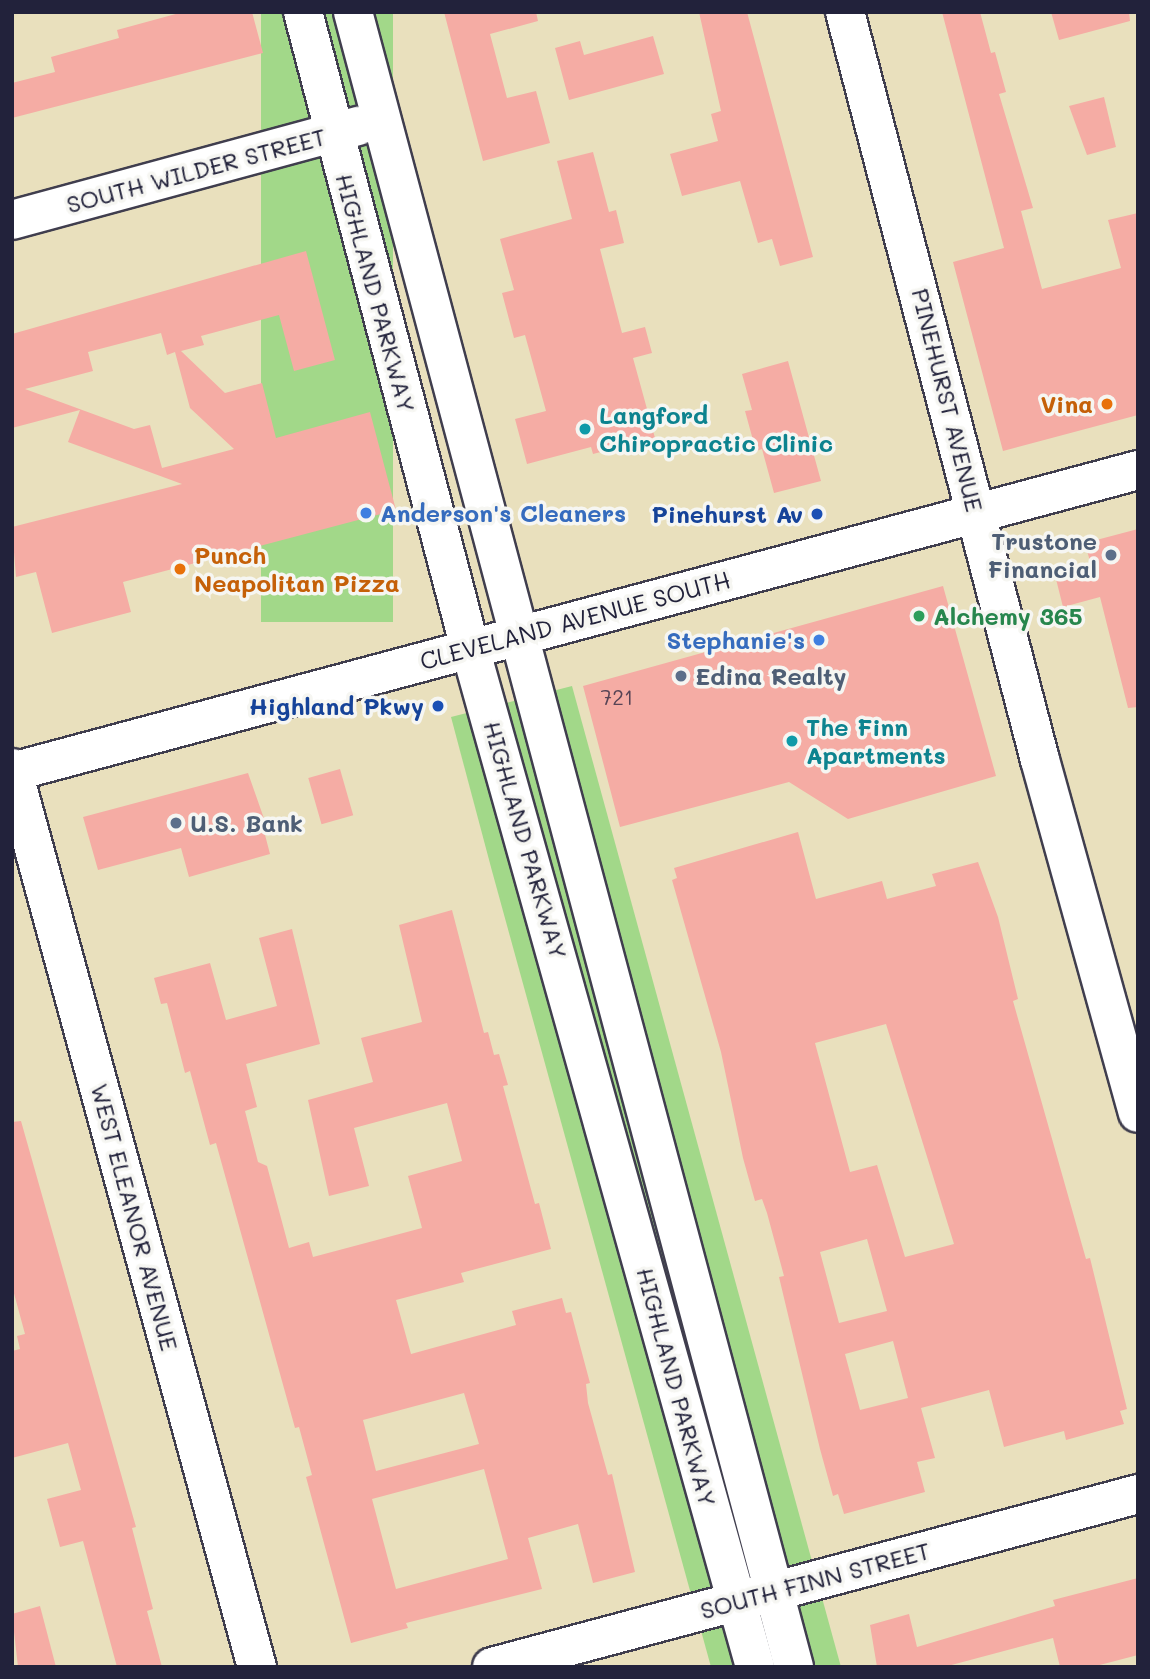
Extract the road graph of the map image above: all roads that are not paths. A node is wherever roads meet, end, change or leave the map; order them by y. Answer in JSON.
{"nodes":[{"id":1,"x":303,"y":12,"type":"edge"},
{"id":2,"x":352,"y":12,"type":"edge"},
{"id":3,"x":845,"y":12,"type":"edge"},
{"id":4,"x":380,"y":120,"type":"junction"},
{"id":5,"x":334,"y":132,"type":"junction"},
{"id":6,"x":12,"y":220,"type":"edge"},
{"id":7,"x":1138,"y":470,"type":"edge"},
{"id":8,"x":976,"y":514,"type":"junction"},
{"id":9,"x":519,"y":634,"type":"junction"},
{"id":10,"x":470,"y":648,"type":"junction"},
{"id":11,"x":13,"y":770,"type":"edge"},
{"id":12,"x":1138,"y":1113,"type":"edge"},
{"id":13,"x":1138,"y":1494,"type":"edge"},
{"id":14,"x":774,"y":1591,"type":"junction"},
{"id":15,"x":737,"y":1601,"type":"junction"},
{"id":16,"x":257,"y":1667,"type":"edge"},
{"id":17,"x":492,"y":1667,"type":"edge"},
{"id":18,"x":754,"y":1667,"type":"edge"},
{"id":19,"x":794,"y":1667,"type":"edge"}],
"edges":[{"from":1,"to":5,"type":"street","name":"HIGHLAND PARKWAY"},
{"from":2,"to":4,"type":"street","name":"HIGHLAND PARKWAY"},
{"from":3,"to":8,"type":"street","name":"PINEHURST AVENUE"},
{"from":4,"to":5,"type":"street","name":"SOUTH WILDER STREET"},
{"from":4,"to":9,"type":"street","name":"HIGHLAND PARKWAY"},
{"from":5,"to":6,"type":"street","name":"SOUTH WILDER STREET"},
{"from":5,"to":10,"type":"street","name":"HIGHLAND PARKWAY"},
{"from":7,"to":8,"type":"street","name":"CLEVELAND AVENUE SOUTH"},
{"from":8,"to":9,"type":"street","name":"CLEVELAND AVENUE SOUTH"},
{"from":8,"to":12,"type":"street","name":"PINEHURST AVENUE"},
{"from":9,"to":10,"type":"street","name":"CLEVELAND AVENUE SOUTH"},
{"from":9,"to":14,"type":"street","name":"HIGHLAND PARKWAY"},
{"from":10,"to":11,"type":"street","name":"CLEVELAND AVENUE SOUTH"},
{"from":10,"to":15,"type":"street","name":"HIGHLAND PARKWAY"},
{"from":11,"to":16,"type":"street","name":"WEST ELEANOR AVENUE"},
{"from":13,"to":14,"type":"street","name":"SOUTH FINN STREET"},
{"from":14,"to":15,"type":"street","name":"SOUTH FINN STREET"},
{"from":14,"to":19,"type":"street","name":"HIGHLAND PARKWAY"},
{"from":15,"to":17,"type":"street","name":"SOUTH FINN STREET"},
{"from":15,"to":18,"type":"street","name":"HIGHLAND PARKWAY"}]}
